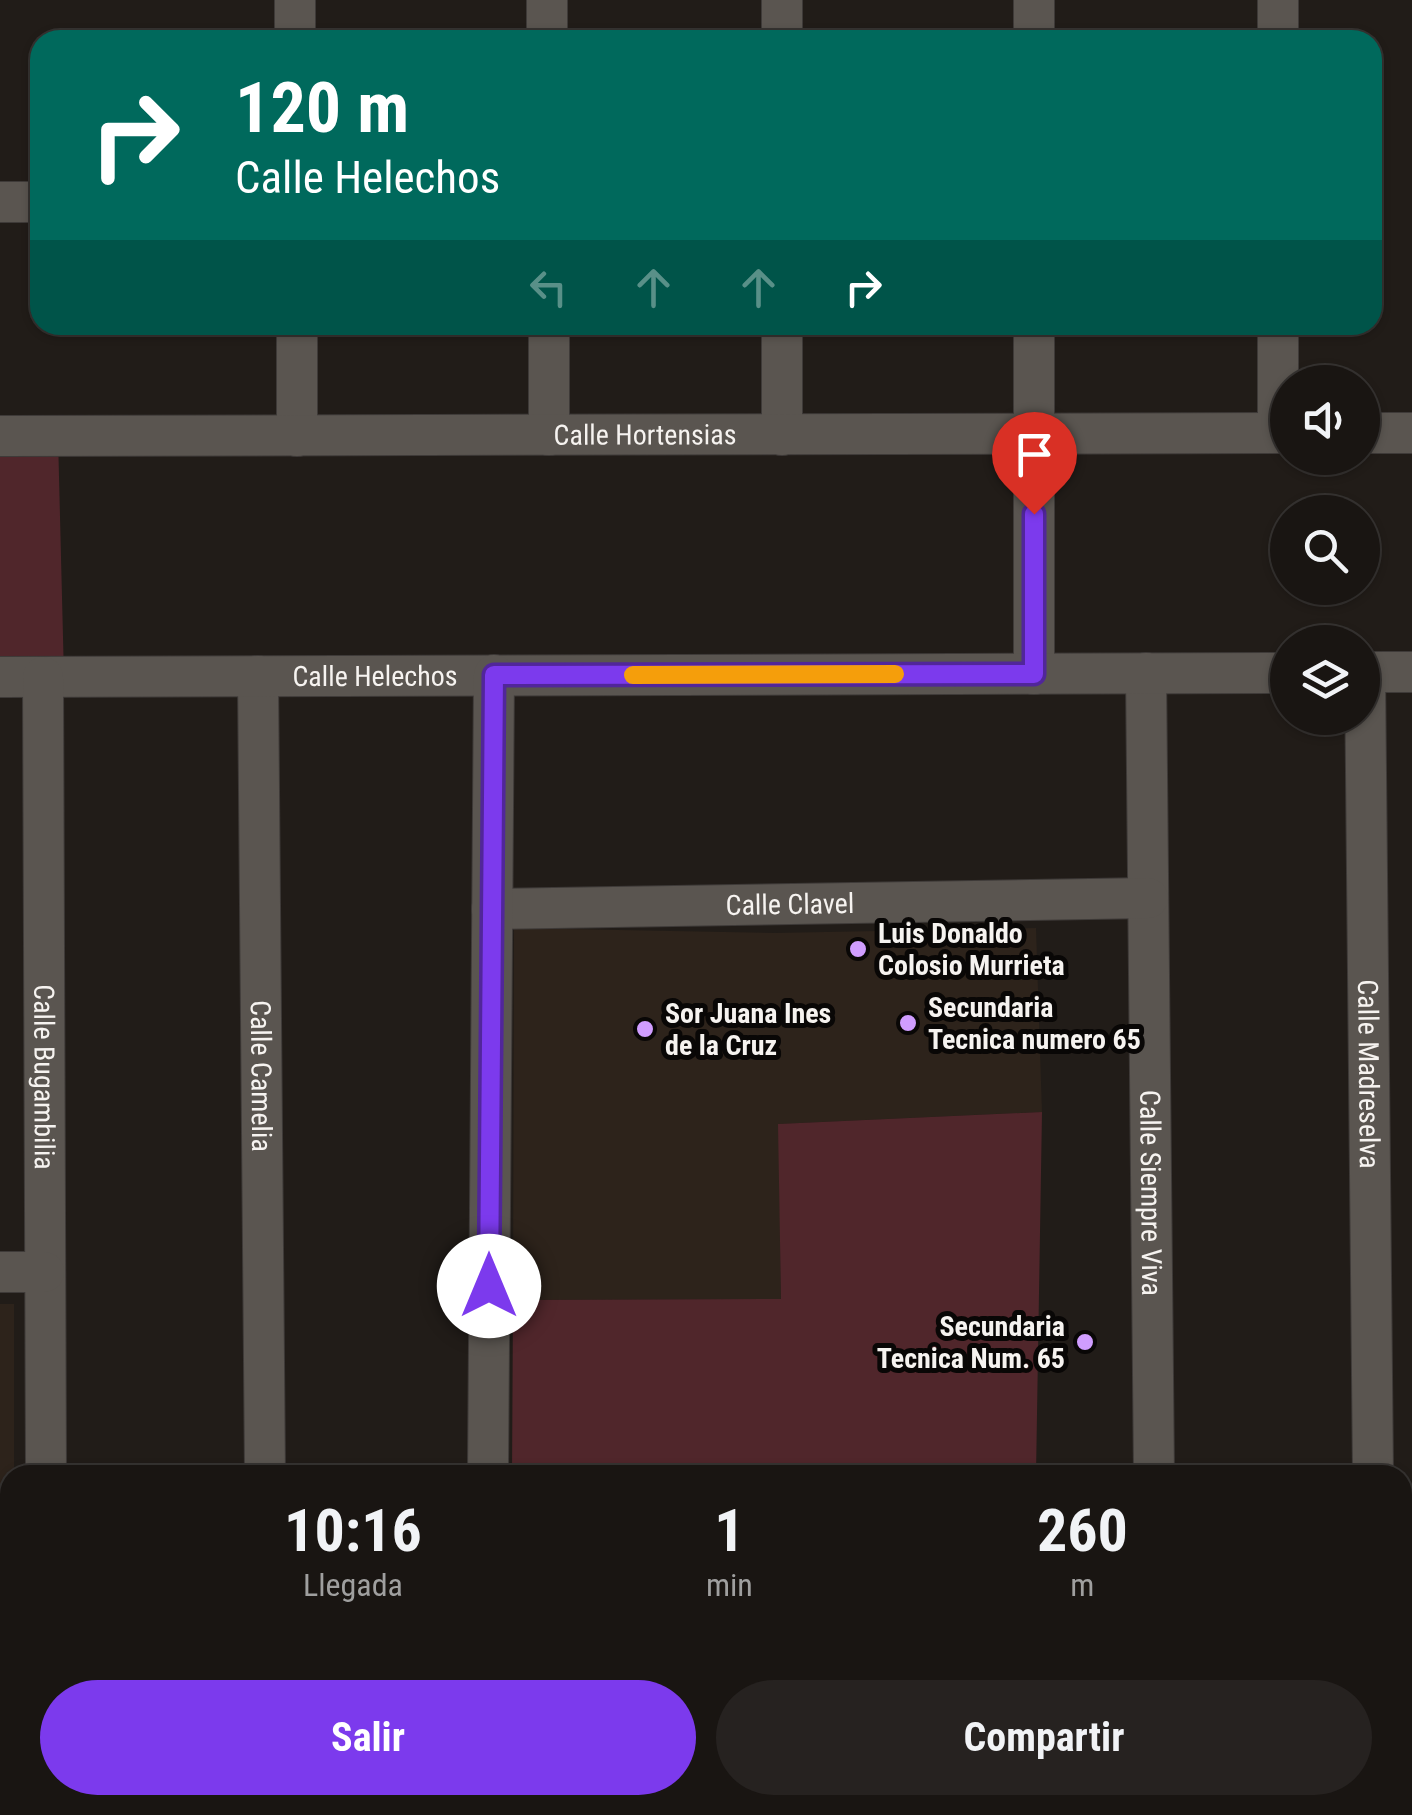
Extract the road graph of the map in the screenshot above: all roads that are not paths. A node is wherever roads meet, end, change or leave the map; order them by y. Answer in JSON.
{"nodes":[{"id":1,"x":294,"y":0,"type":"edge"},
{"id":2,"x":546,"y":0,"type":"edge"},
{"id":3,"x":782,"y":0,"type":"edge"},
{"id":4,"x":1034,"y":0,"type":"edge"},
{"id":5,"x":1278,"y":0,"type":"edge"},
{"id":6,"x":295,"y":30,"type":"edge"},
{"id":7,"x":547,"y":30,"type":"edge"},
{"id":8,"x":782,"y":30,"type":"edge"},
{"id":9,"x":1034,"y":30,"type":"edge"},
{"id":10,"x":1278,"y":30,"type":"edge"},
{"id":11,"x":0,"y":202,"type":"edge"},
{"id":12,"x":30,"y":202,"type":"edge"},
{"id":13,"x":296,"y":335,"type":"edge"},
{"id":14,"x":548,"y":335,"type":"edge"},
{"id":15,"x":782,"y":335,"type":"edge"},
{"id":16,"x":1034,"y":335,"type":"edge"},
{"id":17,"x":1278,"y":335,"type":"edge"},
{"id":18,"x":1280,"y":365,"type":"edge"},
{"id":19,"x":1270,"y":433,"type":"edge"},
{"id":20,"x":1380,"y":433,"type":"edge"},
{"id":21,"x":1412,"y":433,"type":"edge"},
{"id":22,"x":782,"y":434,"type":"junction"},
{"id":23,"x":1034,"y":434,"type":"junction"},
{"id":24,"x":549,"y":435,"type":"junction"},
{"id":25,"x":0,"y":436,"type":"edge"},
{"id":26,"x":297,"y":436,"type":"junction"},
{"id":27,"x":1270,"y":672,"type":"edge"},
{"id":28,"x":1380,"y":672,"type":"edge"},
{"id":29,"x":1412,"y":672,"type":"edge"},
{"id":30,"x":1146,"y":673,"type":"junction"},
{"id":31,"x":1034,"y":674,"type":"junction"},
{"id":32,"x":494,"y":675,"type":"junction"},
{"id":33,"x":258,"y":676,"type":"junction"},
{"id":34,"x":0,"y":677,"type":"edge"},
{"id":35,"x":44,"y":677,"type":"junction"},
{"id":36,"x":1365,"y":735,"type":"edge"},
{"id":37,"x":1148,"y":898,"type":"junction"},
{"id":38,"x":492,"y":909,"type":"junction"},
{"id":39,"x":0,"y":1272,"type":"edge"},
{"id":40,"x":44,"y":1272,"type":"junction"},
{"id":41,"x":46,"y":1465,"type":"edge"},
{"id":42,"x":266,"y":1465,"type":"edge"},
{"id":43,"x":488,"y":1465,"type":"edge"},
{"id":44,"x":1154,"y":1465,"type":"edge"},
{"id":45,"x":1373,"y":1465,"type":"edge"}],
"edges":[{"from":1,"to":6,"type":"street"},
{"from":2,"to":7,"type":"street"},
{"from":3,"to":8,"type":"street"},
{"from":4,"to":9,"type":"street"},
{"from":5,"to":10,"type":"street"},
{"from":11,"to":12,"type":"street"},
{"from":13,"to":26,"type":"street"},
{"from":14,"to":24,"type":"street"},
{"from":15,"to":22,"type":"street"},
{"from":16,"to":23,"type":"street"},
{"from":17,"to":18,"type":"street"},
{"from":19,"to":23,"type":"street","name":"Calle Hortensias"},
{"from":20,"to":21,"type":"street"},
{"from":22,"to":23,"type":"street","name":"Calle Hortensias"},
{"from":22,"to":24,"type":"street","name":"Calle Hortensias"},
{"from":23,"to":31,"type":"street"},
{"from":24,"to":26,"type":"street","name":"Calle Hortensias"},
{"from":25,"to":26,"type":"street","name":"Calle Hortensias"},
{"from":27,"to":30,"type":"street","name":"Calle Helechos"},
{"from":28,"to":29,"type":"street"},
{"from":30,"to":31,"type":"street","name":"Calle Helechos"},
{"from":30,"to":37,"type":"street","name":"Calle Siempre Viva"},
{"from":31,"to":32,"type":"street","name":"Calle Helechos"},
{"from":32,"to":33,"type":"street","name":"Calle Helechos"},
{"from":32,"to":38,"type":"street"},
{"from":33,"to":35,"type":"street","name":"Calle Helechos"},
{"from":33,"to":42,"type":"street","name":"Calle Camelia"},
{"from":34,"to":35,"type":"street","name":"Calle Helechos"},
{"from":35,"to":40,"type":"street","name":"Calle Bugambilia"},
{"from":36,"to":45,"type":"street","name":"Calle Madreselva"},
{"from":37,"to":38,"type":"street","name":"Calle Clavel"},
{"from":37,"to":44,"type":"street","name":"Calle Siempre Viva"},
{"from":38,"to":43,"type":"street"},
{"from":39,"to":40,"type":"street"},
{"from":40,"to":41,"type":"street","name":"Calle Bugambilia"}]}
